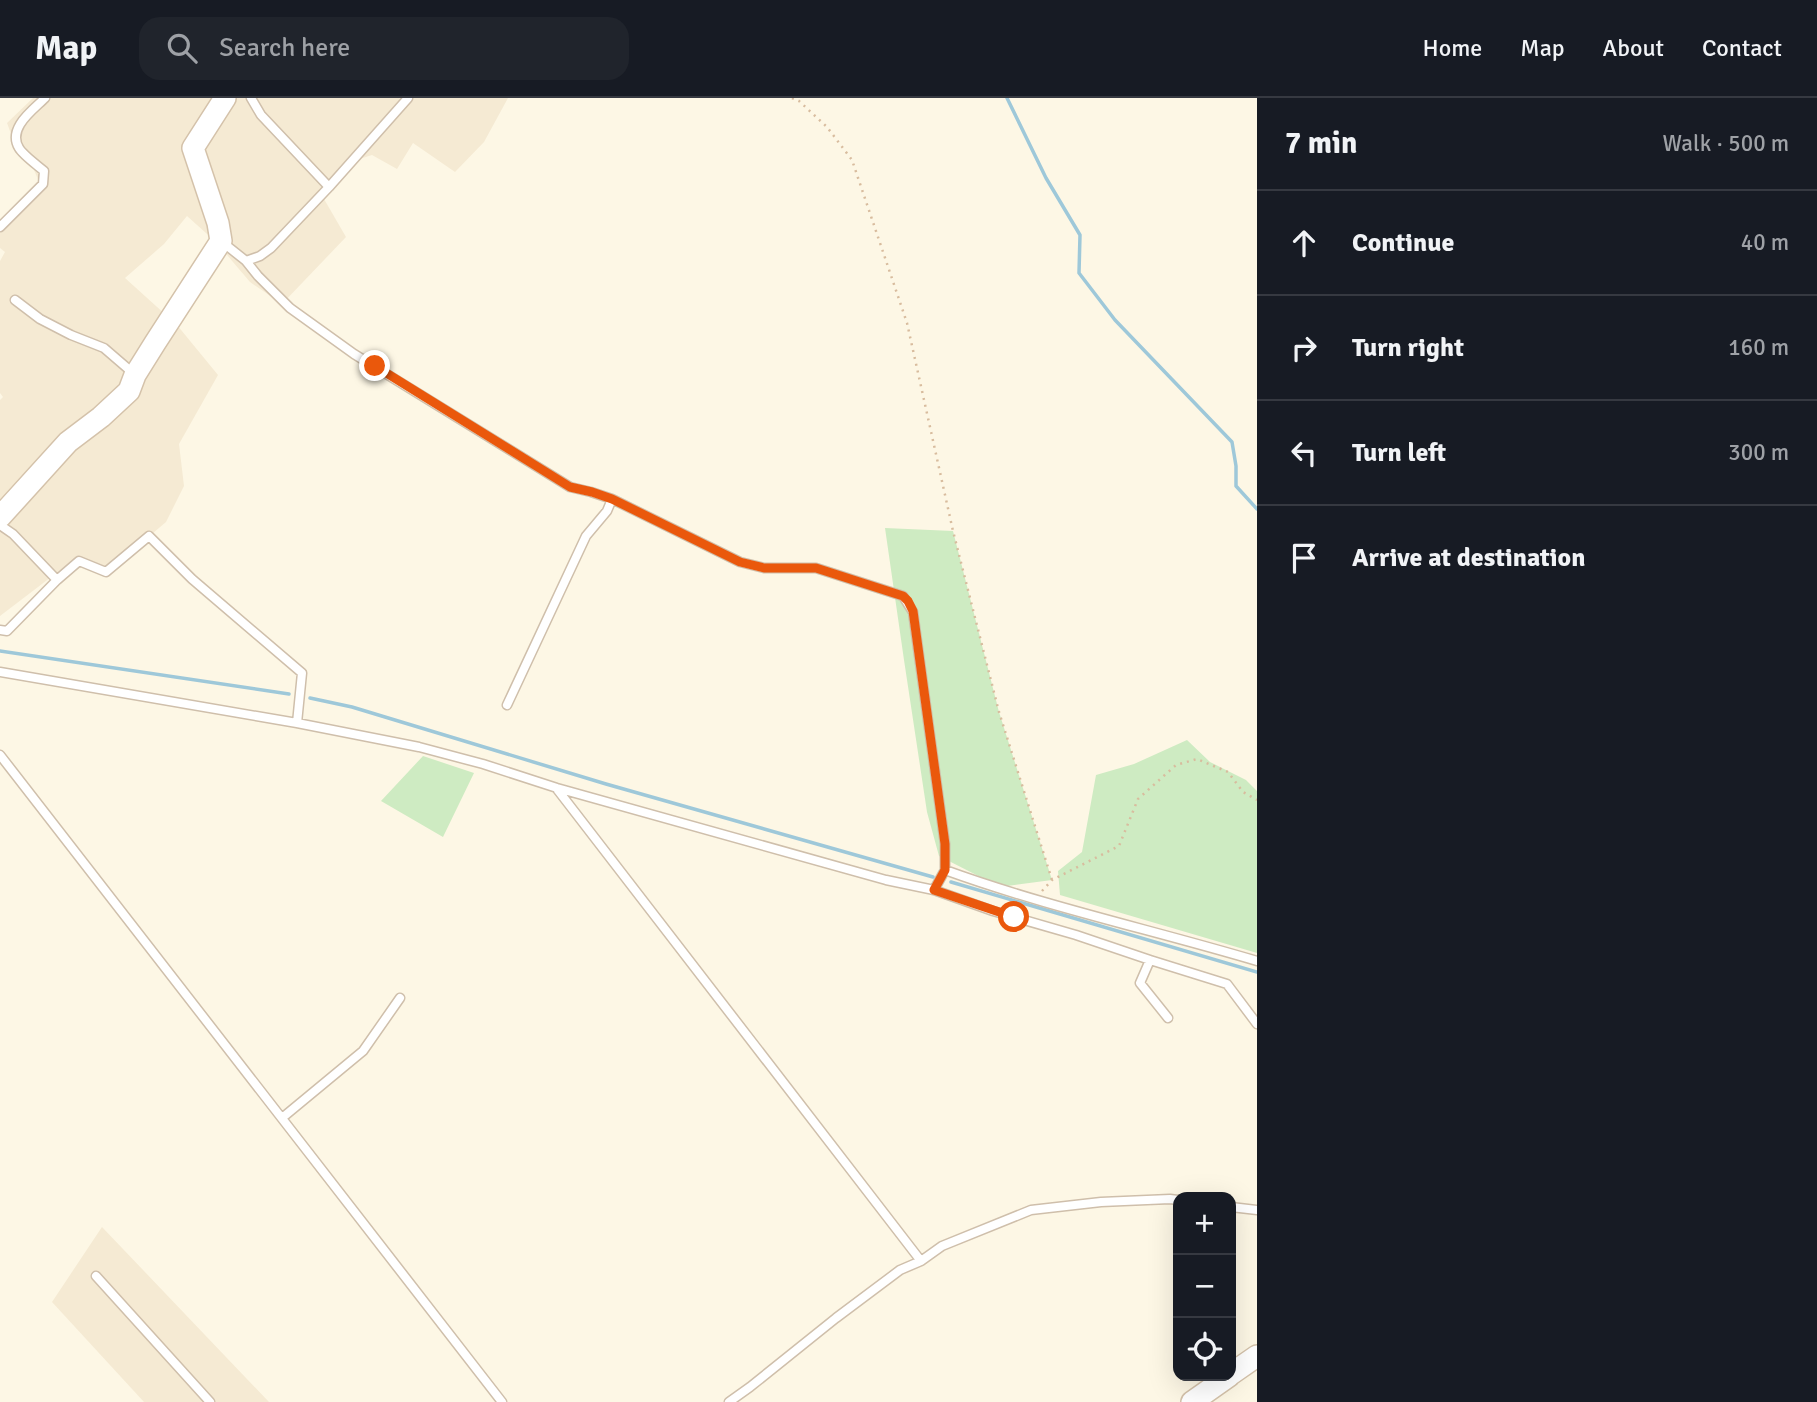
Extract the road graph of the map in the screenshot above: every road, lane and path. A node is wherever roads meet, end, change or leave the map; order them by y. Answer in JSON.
{"nodes":[{"id":1,"x":45,"y":98,"type":"edge"},
{"id":2,"x":225,"y":98,"type":"edge"},
{"id":3,"x":251,"y":98,"type":"edge"},
{"id":4,"x":408,"y":98,"type":"edge"},
{"id":5,"x":792,"y":98,"type":"edge"},
{"id":6,"x":329,"y":187,"type":"junction"},
{"id":7,"x":0,"y":227,"type":"edge"},
{"id":8,"x":221,"y":241,"type":"junction"},
{"id":9,"x":246,"y":261,"type":"junction"},
{"id":10,"x":15,"y":299,"type":"dead end"},
{"id":11,"x":135,"y":375,"type":"junction"},
{"id":12,"x":612,"y":499,"type":"junction"},
{"id":13,"x":0,"y":517,"type":"edge"},
{"id":14,"x":0,"y":524,"type":"edge"},
{"id":15,"x":57,"y":580,"type":"junction"},
{"id":16,"x":0,"y":630,"type":"edge"},
{"id":17,"x":0,"y":672,"type":"edge"},
{"id":18,"x":507,"y":705,"type":"dead end"},
{"id":19,"x":297,"y":723,"type":"junction"},
{"id":20,"x":0,"y":755,"type":"edge"},
{"id":21,"x":557,"y":788,"type":"junction"},
{"id":22,"x":1257,"y":800,"type":"edge"},
{"id":23,"x":945,"y":870,"type":"junction"},
{"id":24,"x":1052,"y":880,"type":"junction"},
{"id":25,"x":934,"y":890,"type":"junction"},
{"id":26,"x":1035,"y":899,"type":"junction"},
{"id":27,"x":1150,"y":960,"type":"junction"},
{"id":28,"x":1257,"y":961,"type":"edge"},
{"id":29,"x":400,"y":998,"type":"dead end"},
{"id":30,"x":1168,"y":1018,"type":"dead end"},
{"id":31,"x":1257,"y":1024,"type":"edge"},
{"id":32,"x":282,"y":1118,"type":"junction"},
{"id":33,"x":1173,"y":1200,"type":"edge"},
{"id":34,"x":1236,"y":1208,"type":"edge"},
{"id":35,"x":1257,"y":1210,"type":"edge"},
{"id":36,"x":920,"y":1261,"type":"junction"},
{"id":37,"x":96,"y":1276,"type":"dead end"},
{"id":38,"x":1257,"y":1356,"type":"edge"},
{"id":39,"x":1236,"y":1371,"type":"edge"},
{"id":40,"x":1222,"y":1381,"type":"edge"},
{"id":41,"x":210,"y":1402,"type":"edge"},
{"id":42,"x":502,"y":1402,"type":"edge"},
{"id":43,"x":729,"y":1402,"type":"edge"},
{"id":44,"x":1192,"y":1402,"type":"edge"}],
"edges":[{"from":1,"to":7,"type":"lane"},
{"from":2,"to":8,"type":"street"},
{"from":3,"to":6,"type":"lane"},
{"from":4,"to":6,"type":"lane"},
{"from":5,"to":24,"type":"path"},
{"from":6,"to":9,"type":"lane"},
{"from":8,"to":9,"type":"lane"},
{"from":8,"to":11,"type":"street"},
{"from":9,"to":12,"type":"lane"},
{"from":10,"to":11,"type":"lane"},
{"from":11,"to":13,"type":"street"},
{"from":12,"to":18,"type":"lane"},
{"from":12,"to":23,"type":"lane"},
{"from":14,"to":15,"type":"lane"},
{"from":15,"to":16,"type":"lane"},
{"from":15,"to":19,"type":"lane"},
{"from":17,"to":19,"type":"lane"},
{"from":19,"to":21,"type":"lane"},
{"from":20,"to":32,"type":"lane"},
{"from":21,"to":25,"type":"lane"},
{"from":21,"to":36,"type":"lane"},
{"from":22,"to":24,"type":"path"},
{"from":23,"to":25,"type":"lane"},
{"from":23,"to":26,"type":"lane"},
{"from":24,"to":26,"type":"path"},
{"from":25,"to":27,"type":"lane"},
{"from":26,"to":28,"type":"lane"},
{"from":27,"to":30,"type":"lane"},
{"from":27,"to":31,"type":"lane"},
{"from":29,"to":32,"type":"lane"},
{"from":32,"to":42,"type":"lane"},
{"from":33,"to":36,"type":"lane"},
{"from":34,"to":35,"type":"lane"},
{"from":36,"to":43,"type":"lane"},
{"from":37,"to":41,"type":"lane"},
{"from":38,"to":39,"type":"street"},
{"from":40,"to":44,"type":"street"}]}
